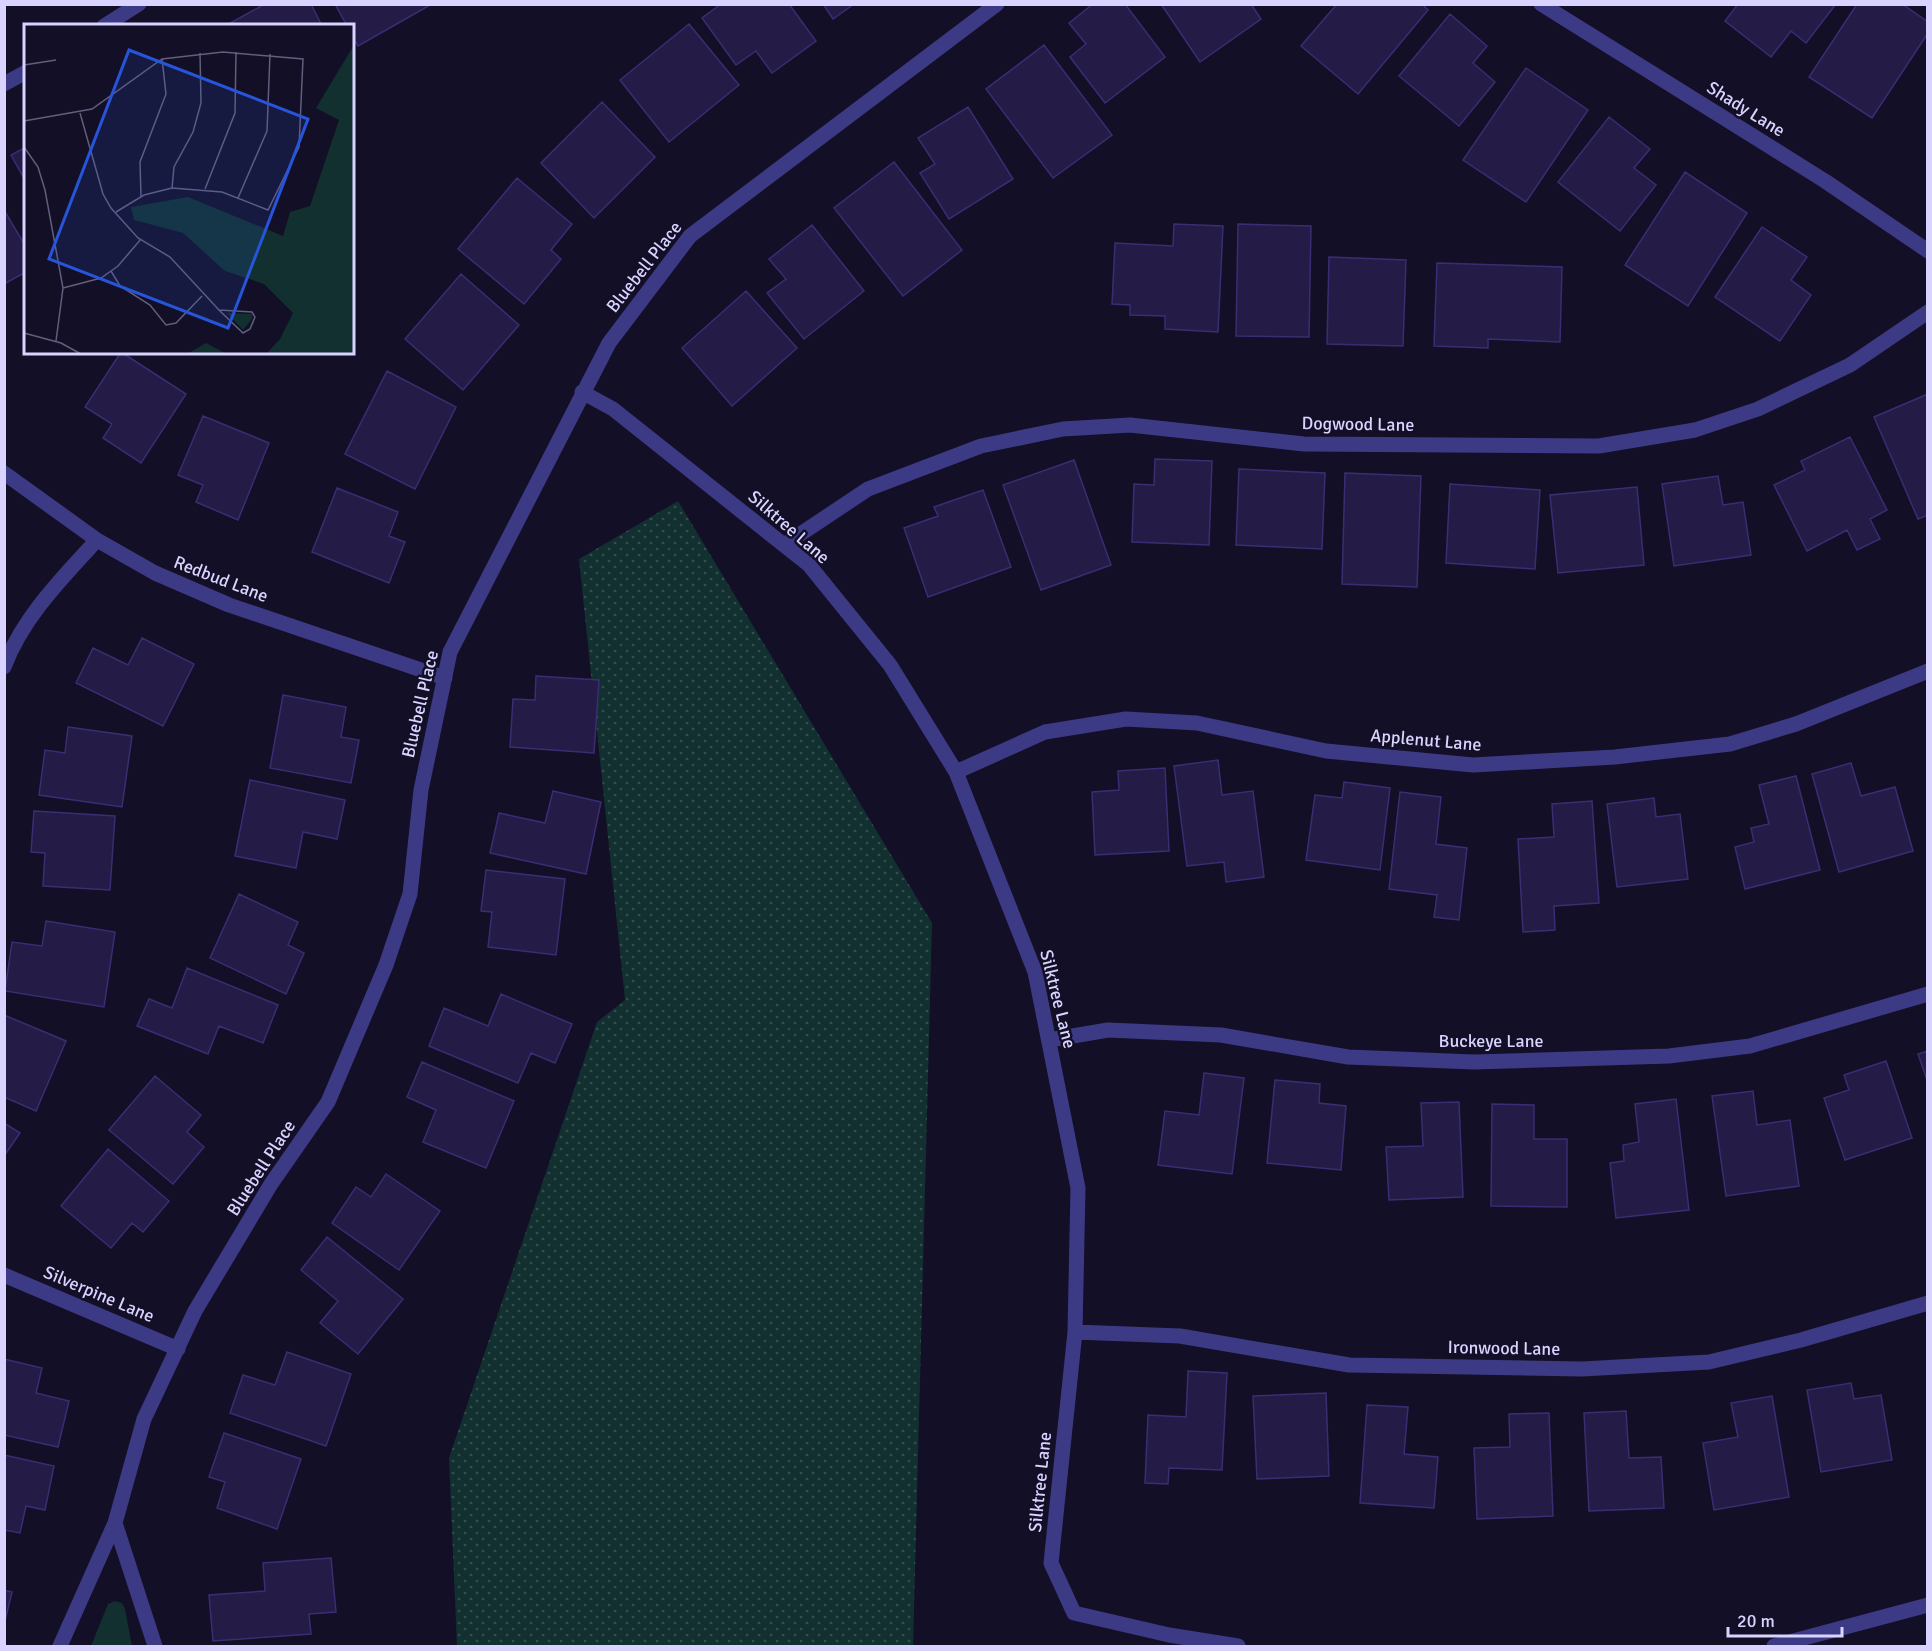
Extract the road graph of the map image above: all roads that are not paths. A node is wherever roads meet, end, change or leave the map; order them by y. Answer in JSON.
{"nodes":[{"id":1,"x":139,"y":4,"type":"edge"},
{"id":2,"x":997,"y":4,"type":"edge"},
{"id":3,"x":1541,"y":4,"type":"edge"},
{"id":4,"x":107,"y":24,"type":"edge"},
{"id":5,"x":24,"y":73,"type":"edge"},
{"id":6,"x":4,"y":84,"type":"edge"},
{"id":7,"x":1928,"y":251,"type":"edge"},
{"id":8,"x":1928,"y":312,"type":"edge"},
{"id":9,"x":582,"y":392,"type":"junction"},
{"id":10,"x":4,"y":472,"type":"edge"},
{"id":11,"x":97,"y":540,"type":"junction"},
{"id":12,"x":784,"y":545,"type":"junction"},
{"id":13,"x":4,"y":667,"type":"edge"},
{"id":14,"x":1928,"y":671,"type":"edge"},
{"id":15,"x":446,"y":678,"type":"junction"},
{"id":16,"x":956,"y":772,"type":"junction"},
{"id":17,"x":1928,"y":994,"type":"edge"},
{"id":18,"x":1049,"y":1040,"type":"junction"},
{"id":19,"x":4,"y":1275,"type":"edge"},
{"id":20,"x":1928,"y":1303,"type":"edge"},
{"id":21,"x":1075,"y":1332,"type":"junction"},
{"id":22,"x":178,"y":1349,"type":"junction"},
{"id":23,"x":116,"y":1523,"type":"junction"},
{"id":24,"x":1928,"y":1605,"type":"edge"},
{"id":25,"x":60,"y":1647,"type":"edge"},
{"id":26,"x":155,"y":1647,"type":"edge"},
{"id":27,"x":1238,"y":1647,"type":"edge"},
{"id":28,"x":1774,"y":1647,"type":"edge"}],
"edges":[{"from":1,"to":4,"type":"street"},
{"from":2,"to":9,"type":"street","name":"Bluebell Place"},
{"from":3,"to":7,"type":"street","name":"Shady Lane"},
{"from":5,"to":6,"type":"street"},
{"from":8,"to":12,"type":"street","name":"Dogwood Lane"},
{"from":9,"to":12,"type":"street","name":"Silktree Lane"},
{"from":9,"to":15,"type":"street","name":"Bluebell Place"},
{"from":10,"to":11,"type":"street","name":"Redbud Lane"},
{"from":11,"to":13,"type":"street"},
{"from":11,"to":15,"type":"street","name":"Redbud Lane"},
{"from":12,"to":16,"type":"street","name":"Silktree Lane"},
{"from":14,"to":16,"type":"street","name":"Applenut Lane"},
{"from":15,"to":22,"type":"street","name":"Bluebell Place"},
{"from":16,"to":18,"type":"street","name":"Silktree Lane"},
{"from":17,"to":18,"type":"street","name":"Buckeye Lane"},
{"from":18,"to":21,"type":"street","name":"Silktree Lane"},
{"from":19,"to":22,"type":"street","name":"Silverpine Lane"},
{"from":20,"to":21,"type":"street","name":"Ironwood Lane"},
{"from":21,"to":27,"type":"street","name":"Silktree Lane"},
{"from":22,"to":23,"type":"street","name":"Bluebell Place"},
{"from":23,"to":25,"type":"street","name":"Bluebell Place"},
{"from":23,"to":26,"type":"street"},
{"from":24,"to":28,"type":"street"}]}
